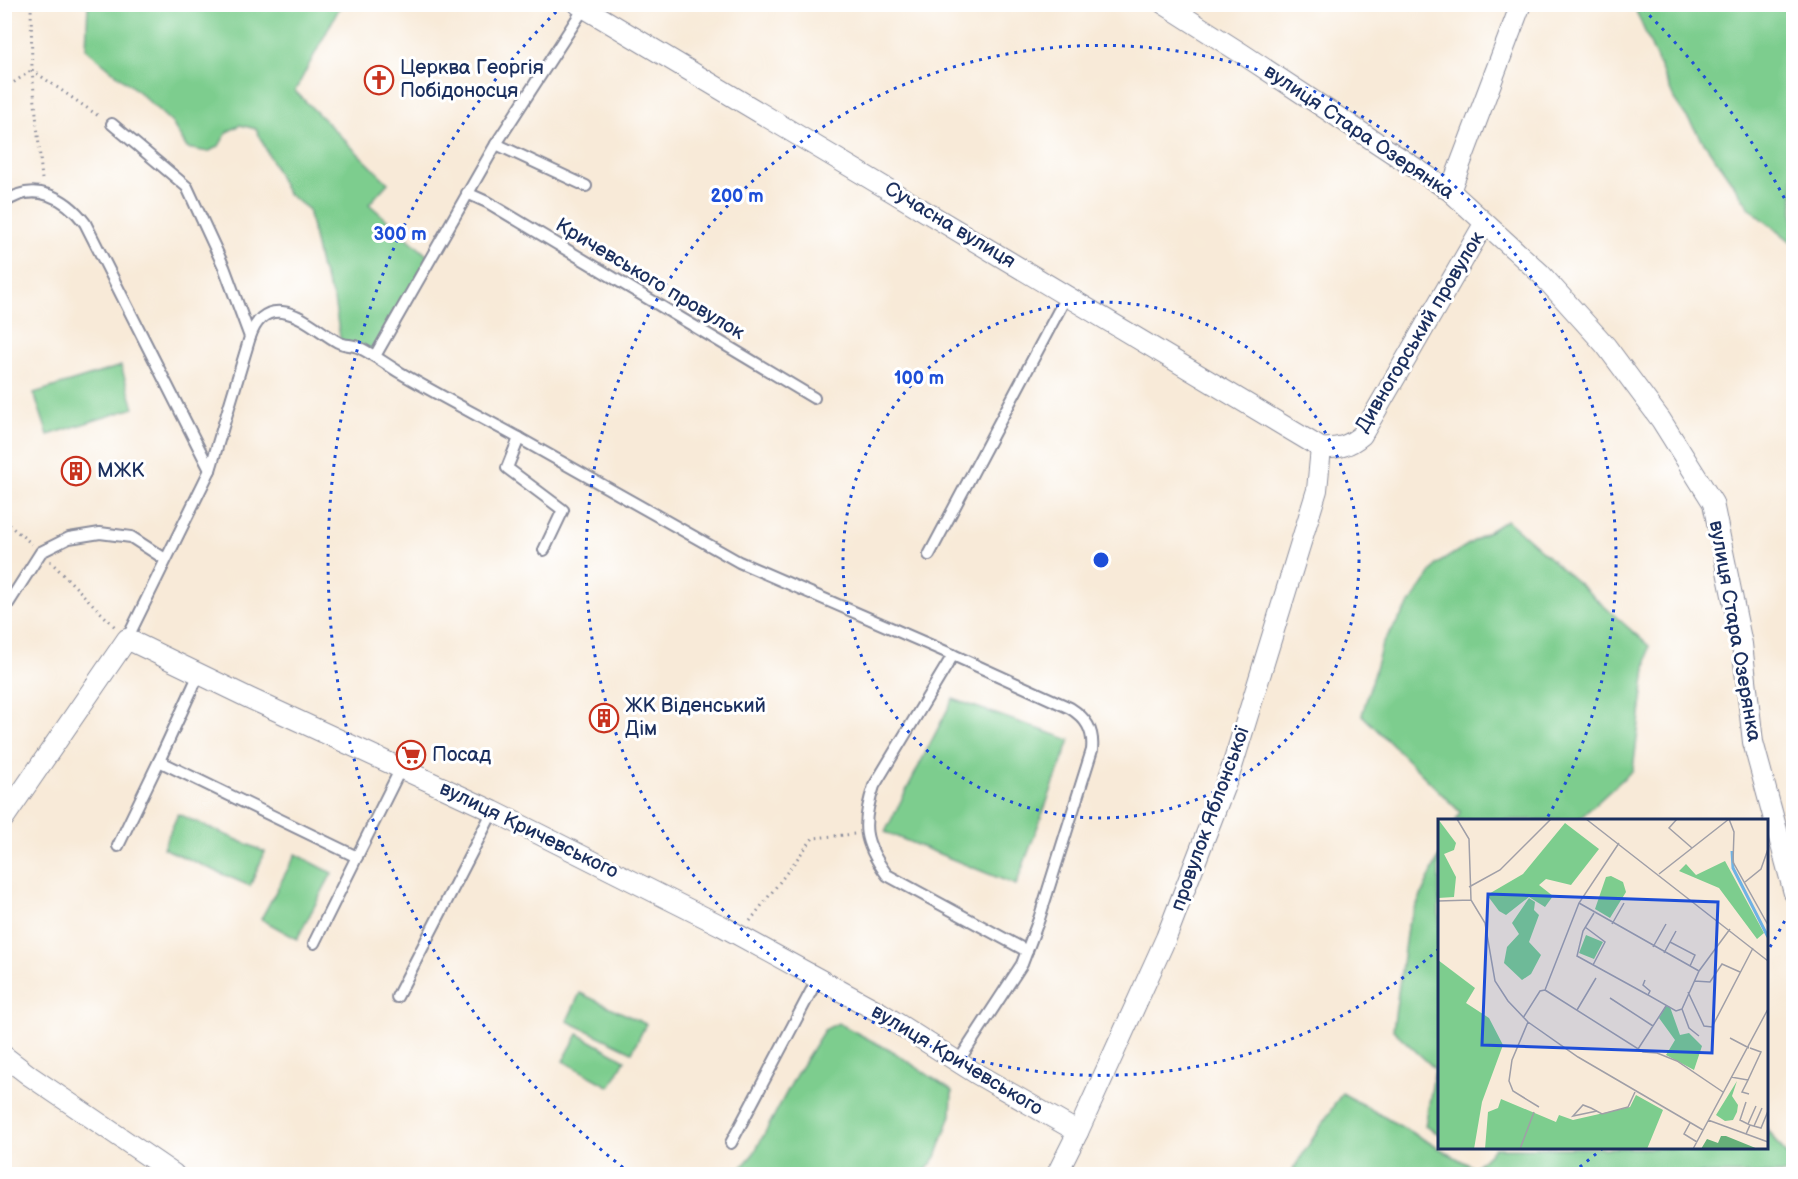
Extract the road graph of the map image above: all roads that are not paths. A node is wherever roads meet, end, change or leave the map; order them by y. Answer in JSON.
{"nodes":[{"id":1,"x":1164,"y":4,"type":"edge"},
{"id":2,"x":1521,"y":4,"type":"edge"},
{"id":3,"x":581,"y":6,"type":"edge"},
{"id":4,"x":112,"y":124,"type":"road end"},
{"id":5,"x":496,"y":144,"type":"junction"},
{"id":6,"x":586,"y":186,"type":"dead end"},
{"id":7,"x":1450,"y":191,"type":"junction"},
{"id":8,"x":467,"y":193,"type":"junction"},
{"id":9,"x":4,"y":203,"type":"edge"},
{"id":10,"x":1484,"y":224,"type":"junction"},
{"id":11,"x":1067,"y":295,"type":"junction"},
{"id":12,"x":250,"y":338,"type":"junction"},
{"id":13,"x":375,"y":356,"type":"junction"},
{"id":14,"x":814,"y":398,"type":"dead end"},
{"id":15,"x":519,"y":438,"type":"junction"},
{"id":16,"x":1321,"y":448,"type":"junction"},
{"id":17,"x":210,"y":470,"type":"junction"},
{"id":18,"x":544,"y":550,"type":"dead end"},
{"id":19,"x":929,"y":555,"type":"dead end"},
{"id":20,"x":165,"y":559,"type":"junction"},
{"id":21,"x":4,"y":610,"type":"edge"},
{"id":22,"x":127,"y":639,"type":"junction"},
{"id":23,"x":953,"y":655,"type":"junction"},
{"id":24,"x":199,"y":674,"type":"junction"},
{"id":25,"x":159,"y":761,"type":"junction"},
{"id":26,"x":401,"y":768,"type":"junction"},
{"id":27,"x":494,"y":811,"type":"junction"},
{"id":28,"x":4,"y":818,"type":"edge"},
{"id":29,"x":118,"y":846,"type":"dead end"},
{"id":30,"x":357,"y":857,"type":"junction"},
{"id":31,"x":1794,"y":893,"type":"edge"},
{"id":32,"x":314,"y":943,"type":"dead end"},
{"id":33,"x":1027,"y":951,"type":"junction"},
{"id":34,"x":818,"y":978,"type":"junction"},
{"id":35,"x":397,"y":997,"type":"dead end"},
{"id":36,"x":4,"y":1056,"type":"edge"},
{"id":37,"x":958,"y":1062,"type":"junction"},
{"id":38,"x":1078,"y":1132,"type":"junction"},
{"id":39,"x":731,"y":1143,"type":"dead end"},
{"id":40,"x":174,"y":1174,"type":"edge"},
{"id":41,"x":1057,"y":1174,"type":"edge"}],
"edges":[{"from":1,"to":7,"type":"street","name":"вулиця Стара Озерянка"},
{"from":2,"to":7,"type":"street"},
{"from":3,"to":5,"type":"lane"},
{"from":3,"to":11,"type":"street","name":"Сучасна вулиця"},
{"from":4,"to":12,"type":"lane"},
{"from":5,"to":6,"type":"lane"},
{"from":5,"to":8,"type":"lane"},
{"from":7,"to":10,"type":"street","name":"вулиця Стара Озерянка"},
{"from":8,"to":13,"type":"lane"},
{"from":8,"to":14,"type":"lane","name":"Кричевського провулок"},
{"from":9,"to":17,"type":"lane"},
{"from":10,"to":16,"type":"street","name":"Дивногорський провулок"},
{"from":10,"to":31,"type":"street","name":"вулиця Стара Озерянка"},
{"from":11,"to":16,"type":"street","name":"Сучасна вулиця"},
{"from":11,"to":19,"type":"lane"},
{"from":12,"to":13,"type":"lane"},
{"from":12,"to":17,"type":"lane"},
{"from":13,"to":15,"type":"lane"},
{"from":15,"to":18,"type":"lane"},
{"from":15,"to":23,"type":"lane"},
{"from":16,"to":38,"type":"street","name":"провулок Яблонської"},
{"from":17,"to":20,"type":"lane"},
{"from":20,"to":21,"type":"lane"},
{"from":20,"to":22,"type":"lane"},
{"from":22,"to":24,"type":"street","name":"вулиця Кричевського"},
{"from":22,"to":28,"type":"street"},
{"from":23,"to":33,"type":"lane"},
{"from":23,"to":33,"type":"lane"},
{"from":24,"to":25,"type":"lane"},
{"from":24,"to":26,"type":"street","name":"вулиця Кричевського"},
{"from":25,"to":29,"type":"lane"},
{"from":25,"to":30,"type":"lane"},
{"from":26,"to":27,"type":"street","name":"вулиця Кричевського"},
{"from":26,"to":30,"type":"lane"},
{"from":27,"to":34,"type":"street","name":"вулиця Кричевського"},
{"from":27,"to":35,"type":"lane"},
{"from":30,"to":32,"type":"lane"},
{"from":33,"to":37,"type":"lane"},
{"from":34,"to":37,"type":"street","name":"вулиця Кричевського"},
{"from":34,"to":39,"type":"lane"},
{"from":36,"to":40,"type":"street"},
{"from":37,"to":38,"type":"street","name":"вулиця Кричевського"},
{"from":38,"to":41,"type":"street","name":"провулок Яблонської"}]}
